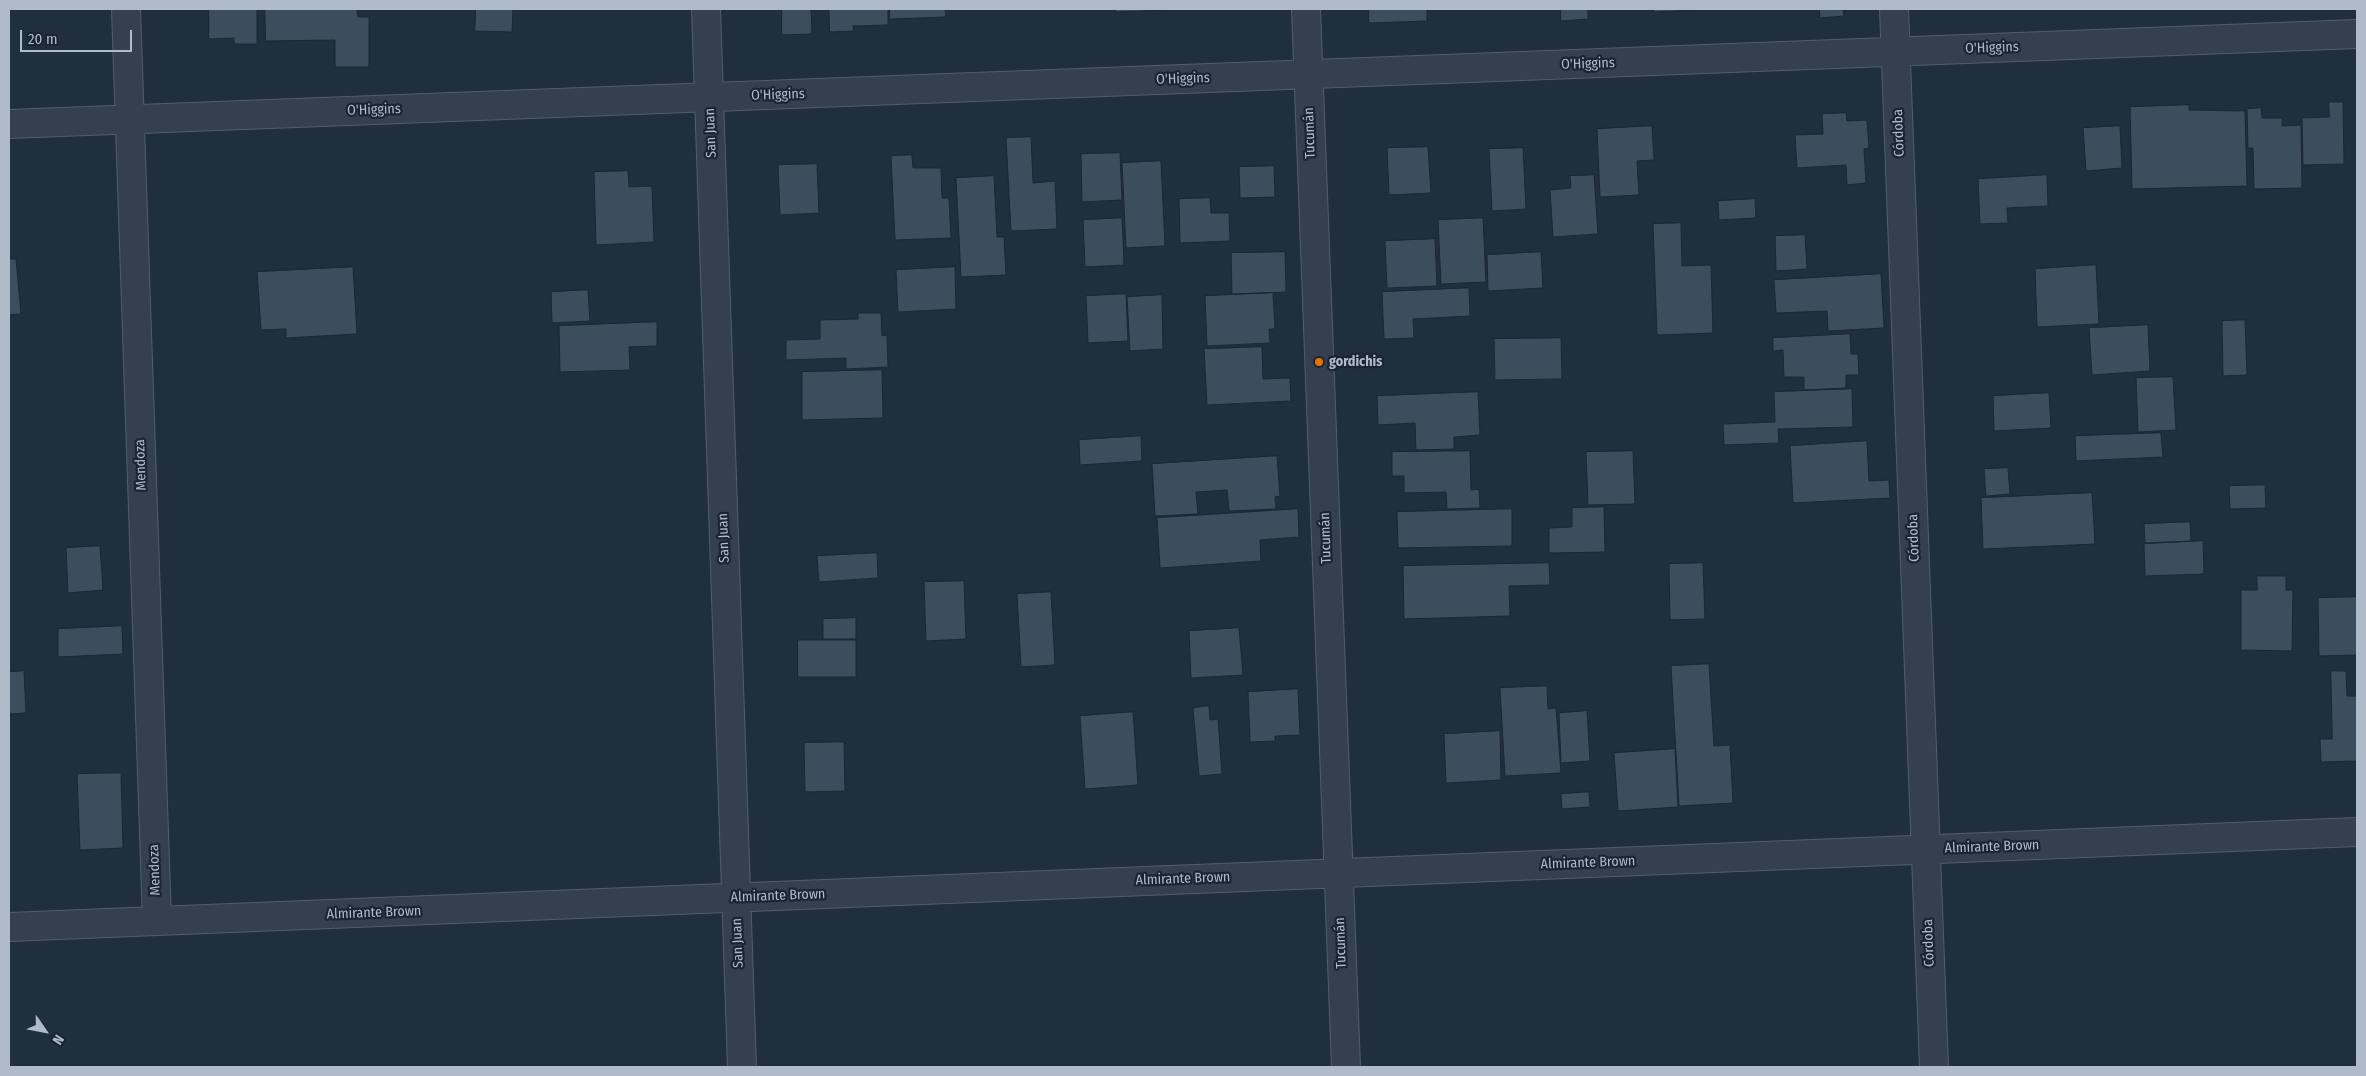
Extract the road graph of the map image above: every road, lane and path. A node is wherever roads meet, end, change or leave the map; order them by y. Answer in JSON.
{"nodes":[{"id":1,"x":126,"y":9,"type":"edge"},
{"id":2,"x":706,"y":9,"type":"edge"},
{"id":3,"x":1306,"y":9,"type":"edge"},
{"id":4,"x":1894,"y":9,"type":"edge"},
{"id":5,"x":2357,"y":34,"type":"edge"},
{"id":6,"x":1896,"y":52,"type":"junction"},
{"id":7,"x":1308,"y":74,"type":"junction"},
{"id":8,"x":709,"y":97,"type":"junction"},
{"id":9,"x":130,"y":120,"type":"junction"},
{"id":10,"x":9,"y":124,"type":"edge"},
{"id":11,"x":2357,"y":832,"type":"edge"},
{"id":12,"x":1926,"y":849,"type":"junction"},
{"id":13,"x":1338,"y":873,"type":"junction"},
{"id":14,"x":736,"y":898,"type":"junction"},
{"id":15,"x":157,"y":921,"type":"junction"},
{"id":16,"x":9,"y":927,"type":"edge"},
{"id":17,"x":742,"y":1067,"type":"edge"},
{"id":18,"x":1346,"y":1067,"type":"edge"},
{"id":19,"x":1934,"y":1067,"type":"edge"}],
"edges":[{"from":1,"to":9,"type":"street","name":"Mendoza"},
{"from":2,"to":8,"type":"street","name":"San Juan"},
{"from":3,"to":7,"type":"street","name":"Tucumán"},
{"from":4,"to":6,"type":"street","name":"Córdoba"},
{"from":5,"to":6,"type":"street","name":"O'Higgins"},
{"from":6,"to":7,"type":"street","name":"O'Higgins"},
{"from":6,"to":12,"type":"street","name":"Córdoba"},
{"from":7,"to":8,"type":"street","name":"O'Higgins"},
{"from":7,"to":13,"type":"street","name":"Tucumán"},
{"from":8,"to":9,"type":"street","name":"O'Higgins"},
{"from":8,"to":14,"type":"street","name":"San Juan"},
{"from":9,"to":10,"type":"street","name":"O'Higgins"},
{"from":9,"to":15,"type":"street","name":"Mendoza"},
{"from":11,"to":12,"type":"street","name":"Almirante Brown"},
{"from":12,"to":13,"type":"street","name":"Almirante Brown"},
{"from":12,"to":19,"type":"street","name":"Córdoba"},
{"from":13,"to":14,"type":"street","name":"Almirante Brown"},
{"from":13,"to":18,"type":"street","name":"Tucumán"},
{"from":14,"to":15,"type":"street","name":"Almirante Brown"},
{"from":14,"to":17,"type":"street","name":"San Juan"},
{"from":15,"to":16,"type":"street","name":"Almirante Brown"}]}
